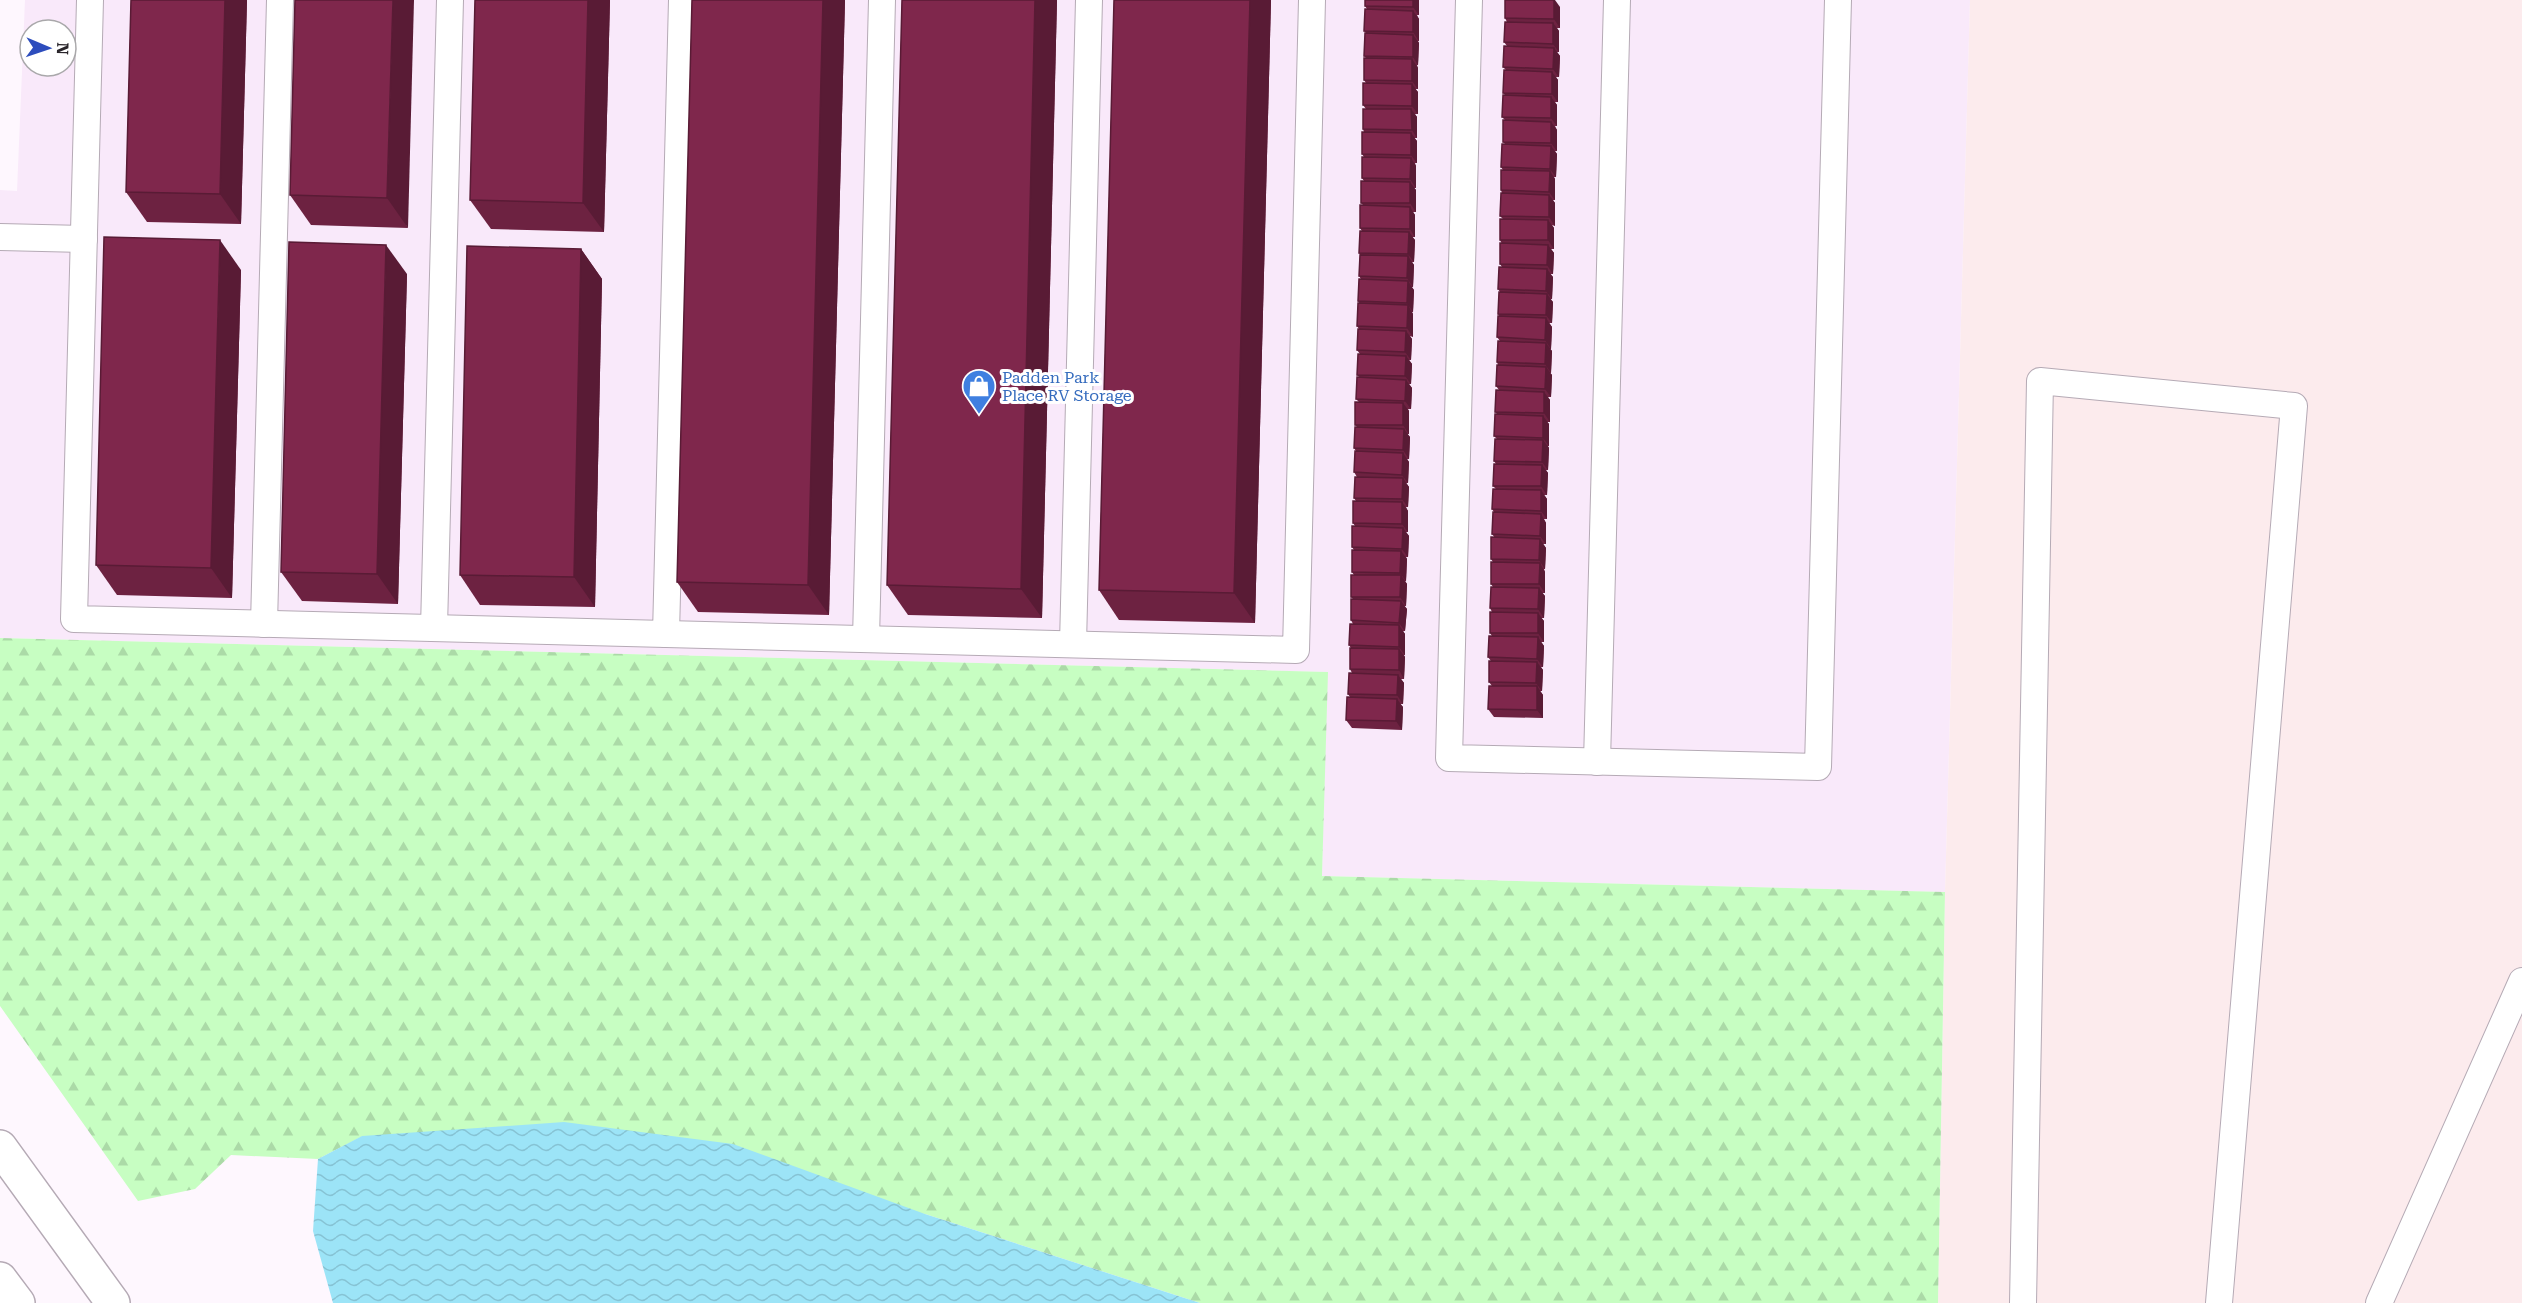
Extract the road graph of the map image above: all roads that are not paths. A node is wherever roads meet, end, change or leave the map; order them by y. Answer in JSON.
{"nodes":[{"id":1,"x":90,"y":0,"type":"edge"},
{"id":2,"x":280,"y":0,"type":"edge"},
{"id":3,"x":450,"y":0,"type":"edge"},
{"id":4,"x":682,"y":0,"type":"edge"},
{"id":5,"x":882,"y":0,"type":"edge"},
{"id":6,"x":1089,"y":0,"type":"edge"},
{"id":7,"x":1312,"y":0,"type":"edge"},
{"id":8,"x":1469,"y":0,"type":"edge"},
{"id":9,"x":1617,"y":0,"type":"edge"},
{"id":10,"x":1838,"y":0,"type":"edge"},
{"id":11,"x":0,"y":237,"type":"edge"},
{"id":12,"x":84,"y":239,"type":"junction"},
{"id":13,"x":264,"y":624,"type":"junction"},
{"id":14,"x":434,"y":628,"type":"junction"},
{"id":15,"x":666,"y":634,"type":"junction"},
{"id":16,"x":866,"y":639,"type":"junction"},
{"id":17,"x":1072,"y":644,"type":"junction"},
{"id":18,"x":1597,"y":762,"type":"junction"},
{"id":19,"x":2522,"y":981,"type":"edge"},
{"id":20,"x":0,"y":1147,"type":"edge"},
{"id":21,"x":0,"y":1279,"type":"edge"},
{"id":22,"x":18,"y":1303,"type":"edge"},
{"id":23,"x":113,"y":1303,"type":"edge"},
{"id":24,"x":2023,"y":1303,"type":"edge"},
{"id":25,"x":2219,"y":1303,"type":"edge"},
{"id":26,"x":2379,"y":1303,"type":"edge"}],
"edges":[{"from":1,"to":12,"type":"lane"},
{"from":2,"to":13,"type":"lane"},
{"from":3,"to":14,"type":"lane"},
{"from":4,"to":15,"type":"lane"},
{"from":5,"to":16,"type":"lane"},
{"from":6,"to":17,"type":"lane"},
{"from":7,"to":17,"type":"lane"},
{"from":8,"to":18,"type":"lane"},
{"from":9,"to":18,"type":"lane"},
{"from":10,"to":18,"type":"lane"},
{"from":11,"to":12,"type":"lane"},
{"from":12,"to":13,"type":"lane"},
{"from":13,"to":14,"type":"lane"},
{"from":14,"to":15,"type":"lane"},
{"from":15,"to":16,"type":"lane"},
{"from":16,"to":17,"type":"lane"},
{"from":19,"to":26,"type":"lane"},
{"from":20,"to":23,"type":"main road"},
{"from":21,"to":22,"type":"main road"},
{"from":24,"to":25,"type":"lane"}]}
